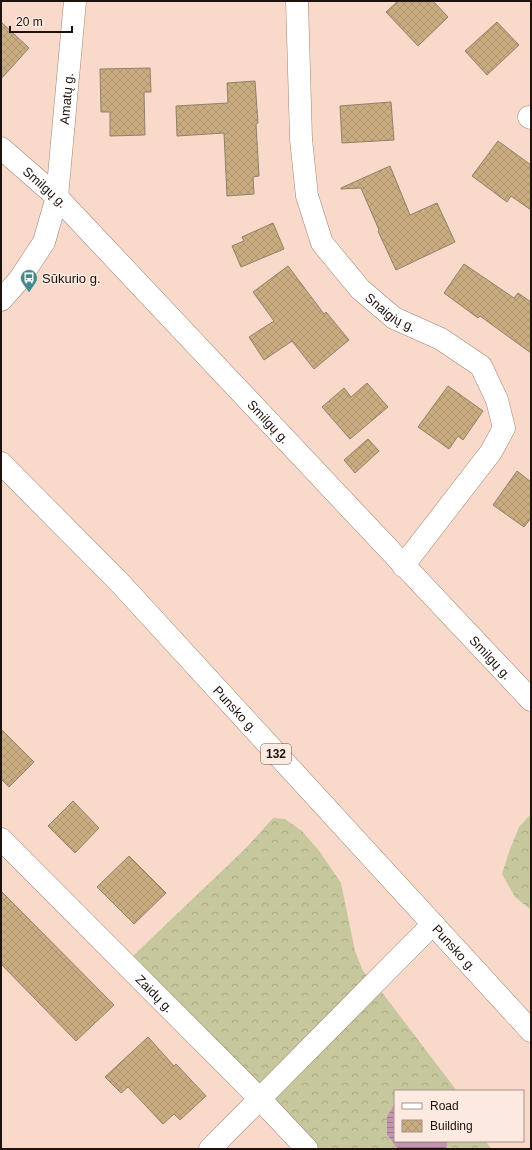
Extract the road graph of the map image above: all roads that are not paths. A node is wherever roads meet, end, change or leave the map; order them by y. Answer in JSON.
{"nodes":[{"id":1,"x":75,"y":1,"type":"edge"},
{"id":2,"x":297,"y":1,"type":"edge"},
{"id":3,"x":1,"y":148,"type":"edge"},
{"id":4,"x":57,"y":197,"type":"junction"},
{"id":5,"x":1,"y":300,"type":"edge"},
{"id":6,"x":1,"y":463,"type":"edge"},
{"id":7,"x":403,"y":566,"type":"junction"},
{"id":8,"x":531,"y":700,"type":"edge"},
{"id":9,"x":1,"y":839,"type":"edge"},
{"id":10,"x":433,"y":924,"type":"junction"},
{"id":11,"x":531,"y":1030,"type":"edge"},
{"id":12,"x":260,"y":1099,"type":"junction"},
{"id":13,"x":210,"y":1149,"type":"edge"},
{"id":14,"x":307,"y":1149,"type":"edge"}],
"edges":[{"from":1,"to":4,"type":"street","name":"Amatų g."},
{"from":2,"to":7,"type":"street","name":"Snaigių g."},
{"from":3,"to":4,"type":"street","name":"Smilgų g."},
{"from":4,"to":5,"type":"street","name":"Amatų g."},
{"from":4,"to":7,"type":"street","name":"Smilgų g."},
{"from":6,"to":10,"type":"street","name":"Punsko g.","number":"132"},
{"from":7,"to":8,"type":"street","name":"Smilgų g."},
{"from":9,"to":12,"type":"street","name":"Zaidų g."},
{"from":10,"to":11,"type":"street","name":"Punsko g.","number":"132"},
{"from":10,"to":12,"type":"street"},
{"from":12,"to":13,"type":"street"},
{"from":12,"to":14,"type":"street","name":"Zaidų g."}]}
